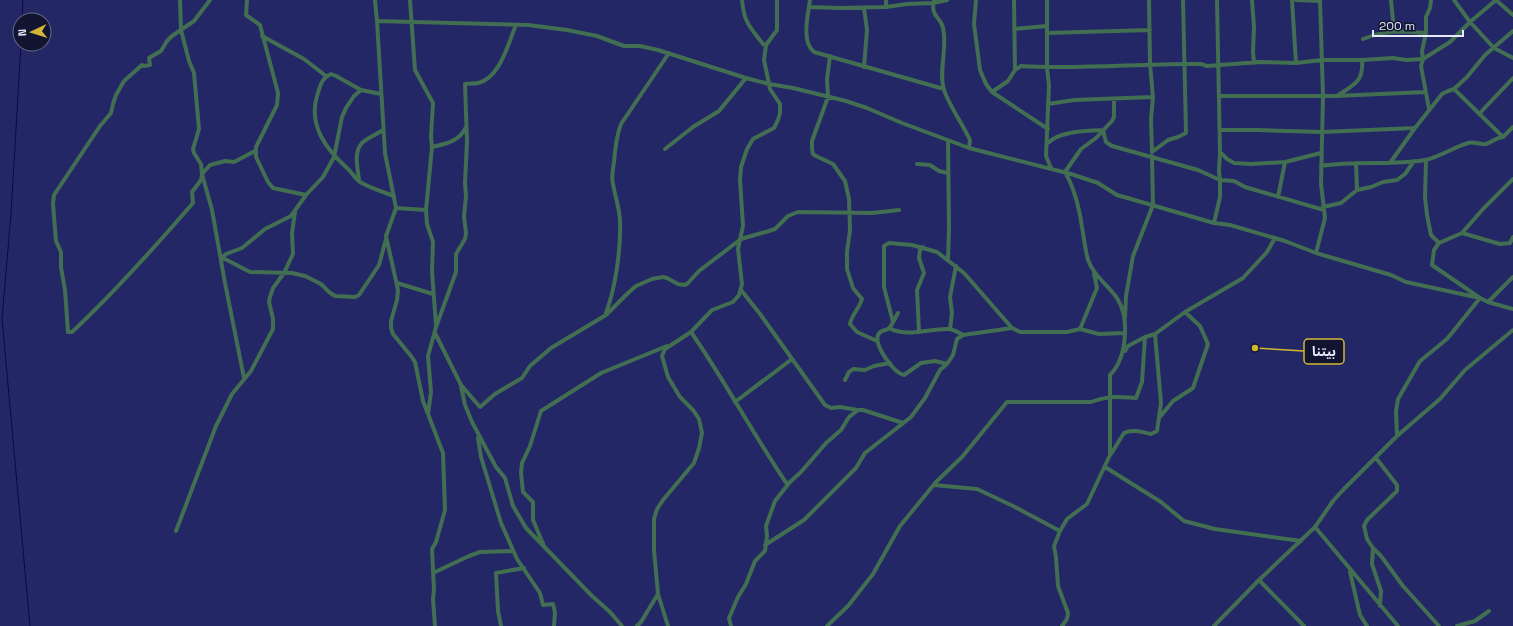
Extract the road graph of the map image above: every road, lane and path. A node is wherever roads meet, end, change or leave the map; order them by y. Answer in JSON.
{"nodes":[{"id":1,"x":180,"y":0,"type":"edge"},
{"id":2,"x":210,"y":0,"type":"edge"},
{"id":3,"x":247,"y":0,"type":"edge"},
{"id":4,"x":375,"y":0,"type":"edge"},
{"id":5,"x":410,"y":0,"type":"edge"},
{"id":6,"x":742,"y":0,"type":"edge"},
{"id":7,"x":777,"y":0,"type":"edge"},
{"id":8,"x":810,"y":0,"type":"edge"},
{"id":9,"x":886,"y":0,"type":"edge"},
{"id":10,"x":947,"y":0,"type":"edge"},
{"id":11,"x":976,"y":0,"type":"edge"},
{"id":12,"x":1014,"y":0,"type":"edge"},
{"id":13,"x":1047,"y":0,"type":"edge"},
{"id":14,"x":1149,"y":0,"type":"edge"},
{"id":15,"x":1183,"y":0,"type":"edge"},
{"id":16,"x":1218,"y":0,"type":"edge"},
{"id":17,"x":1252,"y":0,"type":"edge"},
{"id":18,"x":1292,"y":0,"type":"edge"},
{"id":19,"x":1296,"y":0,"type":"edge"},
{"id":20,"x":1391,"y":0,"type":"edge"},
{"id":21,"x":1431,"y":0,"type":"edge"},
{"id":22,"x":1454,"y":0,"type":"edge"},
{"id":23,"x":1496,"y":0,"type":"edge"},
{"id":24,"x":1320,"y":1,"type":"edge"},
{"id":25,"x":934,"y":2,"type":"edge"},
{"id":26,"x":809,"y":7,"type":"junction"},
{"id":27,"x":886,"y":7,"type":"junction"},
{"id":28,"x":864,"y":8,"type":"junction"},
{"id":29,"x":1513,"y":16,"type":"edge"},
{"id":30,"x":377,"y":21,"type":"junction"},
{"id":31,"x":412,"y":22,"type":"junction"},
{"id":32,"x":1470,"y":22,"type":"junction"},
{"id":33,"x":516,"y":25,"type":"junction"},
{"id":34,"x":1047,"y":26,"type":"junction"},
{"id":35,"x":1014,"y":29,"type":"junction"},
{"id":36,"x":181,"y":30,"type":"junction"},
{"id":37,"x":1150,"y":30,"type":"junction"},
{"id":38,"x":1513,"y":30,"type":"edge"},
{"id":39,"x":1394,"y":31,"type":"junction"},
{"id":40,"x":1047,"y":33,"type":"junction"},
{"id":41,"x":1426,"y":33,"type":"junction"},
{"id":42,"x":262,"y":36,"type":"junction"},
{"id":43,"x":1363,"y":38,"type":"dead end"},
{"id":44,"x":766,"y":45,"type":"junction"},
{"id":45,"x":1494,"y":48,"type":"junction"},
{"id":46,"x":669,"y":53,"type":"junction"},
{"id":47,"x":830,"y":56,"type":"junction"},
{"id":48,"x":1513,"y":58,"type":"edge"},
{"id":49,"x":1423,"y":59,"type":"junction"},
{"id":50,"x":1322,"y":60,"type":"junction"},
{"id":51,"x":1362,"y":60,"type":"junction"},
{"id":52,"x":1254,"y":63,"type":"junction"},
{"id":53,"x":1296,"y":63,"type":"junction"},
{"id":54,"x":1150,"y":64,"type":"junction"},
{"id":55,"x":1184,"y":64,"type":"junction"},
{"id":56,"x":1218,"y":65,"type":"junction"},
{"id":57,"x":864,"y":66,"type":"junction"},
{"id":58,"x":1047,"y":68,"type":"junction"},
{"id":59,"x":1015,"y":70,"type":"junction"},
{"id":60,"x":326,"y":76,"type":"junction"},
{"id":61,"x":746,"y":78,"type":"junction"},
{"id":62,"x":1513,"y":78,"type":"edge"},
{"id":63,"x":769,"y":84,"type":"junction"},
{"id":64,"x":944,"y":89,"type":"junction"},
{"id":65,"x":1454,"y":89,"type":"junction"},
{"id":66,"x":361,"y":90,"type":"junction"},
{"id":67,"x":992,"y":92,"type":"junction"},
{"id":68,"x":1425,"y":92,"type":"junction"},
{"id":69,"x":381,"y":94,"type":"junction"},
{"id":70,"x":1219,"y":96,"type":"junction"},
{"id":71,"x":1323,"y":96,"type":"junction"},
{"id":72,"x":1336,"y":96,"type":"junction"},
{"id":73,"x":828,"y":97,"type":"junction"},
{"id":74,"x":1153,"y":97,"type":"junction"},
{"id":75,"x":1114,"y":98,"type":"junction"},
{"id":76,"x":1048,"y":104,"type":"junction"},
{"id":77,"x":1429,"y":109,"type":"junction"},
{"id":78,"x":466,"y":113,"type":"junction"},
{"id":79,"x":1479,"y":114,"type":"junction"},
{"id":80,"x":1513,"y":127,"type":"edge"},
{"id":81,"x":1415,"y":128,"type":"junction"},
{"id":82,"x":1048,"y":129,"type":"junction"},
{"id":83,"x":383,"y":130,"type":"junction"},
{"id":84,"x":1103,"y":130,"type":"junction"},
{"id":85,"x":1220,"y":130,"type":"junction"},
{"id":86,"x":1322,"y":132,"type":"junction"},
{"id":87,"x":1503,"y":137,"type":"junction"},
{"id":88,"x":948,"y":140,"type":"junction"},
{"id":89,"x":1048,"y":143,"type":"junction"},
{"id":90,"x":432,"y":147,"type":"junction"},
{"id":91,"x":969,"y":148,"type":"junction"},
{"id":92,"x":665,"y":149,"type":"dead end"},
{"id":93,"x":255,"y":152,"type":"junction"},
{"id":94,"x":1220,"y":152,"type":"junction"},
{"id":95,"x":1321,"y":153,"type":"junction"},
{"id":96,"x":1152,"y":154,"type":"junction"},
{"id":97,"x":334,"y":157,"type":"junction"},
{"id":98,"x":1426,"y":160,"type":"junction"},
{"id":99,"x":1414,"y":161,"type":"junction"},
{"id":100,"x":1285,"y":162,"type":"junction"},
{"id":101,"x":1356,"y":163,"type":"junction"},
{"id":102,"x":1390,"y":163,"type":"junction"},
{"id":103,"x":917,"y":164,"type":"dead end"},
{"id":104,"x":1321,"y":166,"type":"junction"},
{"id":105,"x":1051,"y":168,"type":"junction"},
{"id":106,"x":1065,"y":172,"type":"junction"},
{"id":107,"x":948,"y":173,"type":"junction"},
{"id":108,"x":202,"y":174,"type":"junction"},
{"id":109,"x":1513,"y":179,"type":"edge"},
{"id":110,"x":1220,"y":180,"type":"junction"},
{"id":111,"x":359,"y":181,"type":"junction"},
{"id":112,"x":1357,"y":190,"type":"junction"},
{"id":113,"x":306,"y":195,"type":"junction"},
{"id":114,"x":394,"y":196,"type":"junction"},
{"id":115,"x":1278,"y":197,"type":"junction"},
{"id":116,"x":1153,"y":206,"type":"junction"},
{"id":117,"x":396,"y":208,"type":"junction"},
{"id":118,"x":1324,"y":209,"type":"junction"},
{"id":119,"x":426,"y":210,"type":"junction"},
{"id":120,"x":899,"y":210,"type":"dead end"},
{"id":121,"x":294,"y":212,"type":"junction"},
{"id":122,"x":849,"y":212,"type":"junction"},
{"id":123,"x":1214,"y":223,"type":"junction"},
{"id":124,"x":1462,"y":233,"type":"junction"},
{"id":125,"x":386,"y":236,"type":"junction"},
{"id":126,"x":1513,"y":237,"type":"edge"},
{"id":127,"x":1274,"y":238,"type":"junction"},
{"id":128,"x":741,"y":240,"type":"junction"},
{"id":129,"x":1439,"y":243,"type":"junction"},
{"id":130,"x":923,"y":247,"type":"junction"},
{"id":131,"x":1316,"y":253,"type":"junction"},
{"id":132,"x":221,"y":257,"type":"junction"},
{"id":133,"x":948,"y":259,"type":"junction"},
{"id":134,"x":956,"y":266,"type":"junction"},
{"id":135,"x":284,"y":273,"type":"junction"},
{"id":136,"x":1094,"y":273,"type":"junction"},
{"id":137,"x":1513,"y":277,"type":"edge"},
{"id":138,"x":397,"y":283,"type":"junction"},
{"id":139,"x":741,"y":290,"type":"junction"},
{"id":140,"x":433,"y":294,"type":"junction"},
{"id":141,"x":1480,"y":298,"type":"junction"},
{"id":142,"x":1488,"y":302,"type":"junction"},
{"id":143,"x":1513,"y":309,"type":"edge"},
{"id":144,"x":1186,"y":312,"type":"junction"},
{"id":145,"x":898,"y":313,"type":"dead end"},
{"id":146,"x":606,"y":315,"type":"junction"},
{"id":147,"x":893,"y":322,"type":"junction"},
{"id":148,"x":1124,"y":323,"type":"junction"},
{"id":149,"x":436,"y":327,"type":"junction"},
{"id":150,"x":889,"y":328,"type":"junction"},
{"id":151,"x":1012,"y":328,"type":"junction"},
{"id":152,"x":950,"y":329,"type":"junction"},
{"id":153,"x":1080,"y":329,"type":"junction"},
{"id":154,"x":1513,"y":330,"type":"edge"},
{"id":155,"x":691,"y":332,"type":"junction"},
{"id":156,"x":920,"y":332,"type":"junction"},
{"id":157,"x":435,"y":333,"type":"junction"},
{"id":158,"x":1125,"y":333,"type":"junction"},
{"id":159,"x":1155,"y":334,"type":"junction"},
{"id":160,"x":963,"y":335,"type":"junction"},
{"id":161,"x":1145,"y":337,"type":"junction"},
{"id":162,"x":877,"y":341,"type":"junction"},
{"id":163,"x":669,"y":346,"type":"junction"},
{"id":164,"x":1122,"y":354,"type":"junction"},
{"id":165,"x":792,"y":360,"type":"junction"},
{"id":166,"x":890,"y":363,"type":"junction"},
{"id":167,"x":947,"y":364,"type":"junction"},
{"id":168,"x":244,"y":378,"type":"junction"},
{"id":169,"x":845,"y":380,"type":"dead end"},
{"id":170,"x":461,"y":386,"type":"junction"},
{"id":171,"x":1109,"y":397,"type":"junction"},
{"id":172,"x":735,"y":402,"type":"junction"},
{"id":173,"x":858,"y":410,"type":"junction"},
{"id":174,"x":428,"y":415,"type":"junction"},
{"id":175,"x":1158,"y":419,"type":"junction"},
{"id":176,"x":903,"y":423,"type":"junction"},
{"id":177,"x":478,"y":435,"type":"junction"},
{"id":178,"x":1397,"y":436,"type":"junction"},
{"id":179,"x":1110,"y":455,"type":"junction"},
{"id":180,"x":1376,"y":458,"type":"junction"},
{"id":181,"x":1105,"y":467,"type":"junction"},
{"id":182,"x":788,"y":484,"type":"junction"},
{"id":183,"x":934,"y":485,"type":"junction"},
{"id":184,"x":1315,"y":527,"type":"junction"},
{"id":185,"x":176,"y":531,"type":"dead end"},
{"id":186,"x":1060,"y":531,"type":"junction"},
{"id":187,"x":1301,"y":540,"type":"junction"},
{"id":188,"x":765,"y":545,"type":"junction"},
{"id":189,"x":1373,"y":548,"type":"junction"},
{"id":190,"x":545,"y":549,"type":"junction"},
{"id":191,"x":513,"y":551,"type":"junction"},
{"id":192,"x":524,"y":568,"type":"junction"},
{"id":193,"x":1350,"y":569,"type":"junction"},
{"id":194,"x":433,"y":573,"type":"junction"},
{"id":195,"x":1259,"y":580,"type":"junction"},
{"id":196,"x":658,"y":594,"type":"junction"},
{"id":197,"x":1380,"y":606,"type":"junction"},
{"id":198,"x":1489,"y":611,"type":"dead end"},
{"id":199,"x":435,"y":626,"type":"edge"},
{"id":200,"x":501,"y":626,"type":"edge"},
{"id":201,"x":554,"y":626,"type":"edge"},
{"id":202,"x":622,"y":626,"type":"edge"},
{"id":203,"x":637,"y":626,"type":"edge"},
{"id":204,"x":668,"y":626,"type":"edge"},
{"id":205,"x":731,"y":626,"type":"edge"},
{"id":206,"x":827,"y":626,"type":"edge"},
{"id":207,"x":1062,"y":626,"type":"edge"},
{"id":208,"x":1214,"y":626,"type":"edge"},
{"id":209,"x":1304,"y":626,"type":"edge"},
{"id":210,"x":1367,"y":626,"type":"edge"},
{"id":211,"x":1398,"y":626,"type":"edge"},
{"id":212,"x":1439,"y":626,"type":"edge"},
{"id":213,"x":1457,"y":626,"type":"edge"}],
"edges":[{"from":1,"to":36,"type":"street"},
{"from":2,"to":36,"type":"street"},
{"from":3,"to":42,"type":"street"},
{"from":4,"to":30,"type":"street"},
{"from":5,"to":31,"type":"street"},
{"from":6,"to":44,"type":"street"},
{"from":7,"to":44,"type":"street"},
{"from":8,"to":26,"type":"street"},
{"from":9,"to":27,"type":"street"},
{"from":10,"to":25,"type":"street"},
{"from":11,"to":67,"type":"street"},
{"from":12,"to":35,"type":"street"},
{"from":13,"to":34,"type":"street"},
{"from":14,"to":37,"type":"street"},
{"from":15,"to":55,"type":"street"},
{"from":16,"to":56,"type":"street"},
{"from":17,"to":52,"type":"street"},
{"from":18,"to":53,"type":"street"},
{"from":19,"to":24,"type":"street"},
{"from":20,"to":39,"type":"street"},
{"from":21,"to":41,"type":"street"},
{"from":22,"to":32,"type":"street"},
{"from":23,"to":29,"type":"street"},
{"from":23,"to":32,"type":"street"},
{"from":24,"to":50,"type":"street"},
{"from":25,"to":27,"type":"street"},
{"from":25,"to":64,"type":"street"},
{"from":26,"to":28,"type":"street"},
{"from":26,"to":47,"type":"street"},
{"from":27,"to":28,"type":"street"},
{"from":28,"to":57,"type":"street"},
{"from":30,"to":31,"type":"street"},
{"from":30,"to":69,"type":"street"},
{"from":31,"to":33,"type":"street"},
{"from":31,"to":90,"type":"street"},
{"from":32,"to":45,"type":"street"},
{"from":32,"to":49,"type":"street"},
{"from":33,"to":46,"type":"street"},
{"from":33,"to":78,"type":"street"},
{"from":34,"to":35,"type":"street"},
{"from":34,"to":40,"type":"street"},
{"from":35,"to":59,"type":"street"},
{"from":36,"to":108,"type":"street"},
{"from":36,"to":108,"type":"street"},
{"from":37,"to":40,"type":"street"},
{"from":37,"to":54,"type":"street"},
{"from":38,"to":45,"type":"street"},
{"from":39,"to":41,"type":"street"},
{"from":39,"to":43,"type":"street"},
{"from":40,"to":58,"type":"street"},
{"from":41,"to":49,"type":"street"},
{"from":42,"to":60,"type":"street"},
{"from":42,"to":93,"type":"street"},
{"from":44,"to":63,"type":"street"},
{"from":45,"to":48,"type":"street"},
{"from":45,"to":65,"type":"street"},
{"from":46,"to":61,"type":"street"},
{"from":46,"to":146,"type":"street"},
{"from":47,"to":57,"type":"street"},
{"from":47,"to":73,"type":"street"},
{"from":49,"to":51,"type":"street"},
{"from":49,"to":68,"type":"street"},
{"from":50,"to":51,"type":"street"},
{"from":50,"to":53,"type":"street"},
{"from":50,"to":71,"type":"street"},
{"from":51,"to":72,"type":"street"},
{"from":52,"to":53,"type":"street"},
{"from":52,"to":56,"type":"street"},
{"from":54,"to":55,"type":"street"},
{"from":54,"to":58,"type":"street"},
{"from":54,"to":74,"type":"street"},
{"from":55,"to":56,"type":"street"},
{"from":55,"to":96,"type":"street"},
{"from":56,"to":70,"type":"street"},
{"from":57,"to":64,"type":"street"},
{"from":58,"to":59,"type":"street"},
{"from":58,"to":76,"type":"street"},
{"from":59,"to":67,"type":"street"},
{"from":60,"to":66,"type":"street"},
{"from":60,"to":97,"type":"street"},
{"from":61,"to":63,"type":"street"},
{"from":61,"to":92,"type":"street"},
{"from":62,"to":79,"type":"street"},
{"from":63,"to":73,"type":"street"},
{"from":63,"to":128,"type":"street"},
{"from":64,"to":91,"type":"street"},
{"from":65,"to":77,"type":"street"},
{"from":65,"to":79,"type":"street"},
{"from":66,"to":69,"type":"street"},
{"from":66,"to":97,"type":"street"},
{"from":67,"to":82,"type":"street"},
{"from":68,"to":72,"type":"street"},
{"from":68,"to":77,"type":"street"},
{"from":69,"to":83,"type":"street"},
{"from":70,"to":71,"type":"street"},
{"from":70,"to":85,"type":"street"},
{"from":71,"to":72,"type":"street"},
{"from":71,"to":86,"type":"street"},
{"from":73,"to":88,"type":"street"},
{"from":73,"to":122,"type":"street"},
{"from":74,"to":75,"type":"street"},
{"from":74,"to":96,"type":"street"},
{"from":75,"to":76,"type":"street"},
{"from":75,"to":84,"type":"street"},
{"from":76,"to":82,"type":"street"},
{"from":77,"to":81,"type":"street"},
{"from":78,"to":90,"type":"street"},
{"from":78,"to":149,"type":"street"},
{"from":79,"to":87,"type":"street"},
{"from":80,"to":87,"type":"street"},
{"from":81,"to":86,"type":"street"},
{"from":81,"to":102,"type":"street"},
{"from":82,"to":89,"type":"street"},
{"from":83,"to":111,"type":"street"},
{"from":83,"to":114,"type":"street"},
{"from":84,"to":89,"type":"street"},
{"from":84,"to":96,"type":"street"},
{"from":84,"to":106,"type":"street"},
{"from":85,"to":86,"type":"street"},
{"from":85,"to":94,"type":"street"},
{"from":86,"to":95,"type":"street"},
{"from":87,"to":98,"type":"street"},
{"from":88,"to":91,"type":"street"},
{"from":88,"to":107,"type":"street"},
{"from":89,"to":105,"type":"street"},
{"from":90,"to":119,"type":"street"},
{"from":91,"to":105,"type":"street"},
{"from":93,"to":108,"type":"street"},
{"from":93,"to":113,"type":"street"},
{"from":94,"to":100,"type":"street"},
{"from":94,"to":110,"type":"street"},
{"from":95,"to":100,"type":"street"},
{"from":95,"to":104,"type":"street"},
{"from":96,"to":110,"type":"street"},
{"from":96,"to":116,"type":"street"},
{"from":97,"to":111,"type":"street"},
{"from":97,"to":113,"type":"street"},
{"from":98,"to":99,"type":"street"},
{"from":98,"to":129,"type":"street"},
{"from":99,"to":102,"type":"street"},
{"from":99,"to":112,"type":"street"},
{"from":100,"to":115,"type":"street"},
{"from":101,"to":102,"type":"street"},
{"from":101,"to":104,"type":"street"},
{"from":101,"to":112,"type":"street"},
{"from":103,"to":107,"type":"street"},
{"from":104,"to":118,"type":"street"},
{"from":105,"to":106,"type":"street"},
{"from":106,"to":116,"type":"street"},
{"from":106,"to":136,"type":"street"},
{"from":107,"to":133,"type":"street"},
{"from":108,"to":132,"type":"street"},
{"from":109,"to":124,"type":"street"},
{"from":110,"to":115,"type":"street"},
{"from":110,"to":123,"type":"street"},
{"from":111,"to":114,"type":"street"},
{"from":112,"to":118,"type":"street"},
{"from":113,"to":121,"type":"street"},
{"from":114,"to":117,"type":"street"},
{"from":115,"to":118,"type":"street"},
{"from":116,"to":123,"type":"street"},
{"from":116,"to":148,"type":"street"},
{"from":117,"to":119,"type":"street"},
{"from":117,"to":125,"type":"street"},
{"from":118,"to":131,"type":"street"},
{"from":119,"to":140,"type":"street"},
{"from":120,"to":122,"type":"street"},
{"from":121,"to":132,"type":"street"},
{"from":121,"to":135,"type":"street"},
{"from":122,"to":128,"type":"street"},
{"from":122,"to":162,"type":"street"},
{"from":123,"to":127,"type":"street"},
{"from":124,"to":126,"type":"street"},
{"from":124,"to":129,"type":"street"},
{"from":125,"to":135,"type":"street"},
{"from":125,"to":138,"type":"street"},
{"from":127,"to":131,"type":"street"},
{"from":127,"to":144,"type":"street"},
{"from":128,"to":139,"type":"street"},
{"from":128,"to":146,"type":"street"},
{"from":129,"to":141,"type":"street"},
{"from":130,"to":133,"type":"street"},
{"from":130,"to":147,"type":"street"},
{"from":130,"to":156,"type":"street"},
{"from":131,"to":141,"type":"street"},
{"from":132,"to":135,"type":"street"},
{"from":132,"to":168,"type":"street"},
{"from":133,"to":134,"type":"street"},
{"from":134,"to":151,"type":"street"},
{"from":134,"to":152,"type":"street"},
{"from":135,"to":168,"type":"street"},
{"from":136,"to":148,"type":"street"},
{"from":136,"to":153,"type":"street"},
{"from":137,"to":142,"type":"street"},
{"from":138,"to":140,"type":"street"},
{"from":138,"to":174,"type":"street"},
{"from":139,"to":155,"type":"street"},
{"from":139,"to":165,"type":"street"},
{"from":140,"to":149,"type":"street"},
{"from":141,"to":142,"type":"street"},
{"from":141,"to":178,"type":"street"},
{"from":142,"to":143,"type":"street"},
{"from":144,"to":159,"type":"street"},
{"from":144,"to":175,"type":"street"},
{"from":145,"to":147,"type":"street"},
{"from":146,"to":170,"type":"street"},
{"from":147,"to":150,"type":"street"},
{"from":148,"to":158,"type":"street"},
{"from":149,"to":157,"type":"street"},
{"from":150,"to":156,"type":"street"},
{"from":150,"to":162,"type":"street"},
{"from":151,"to":153,"type":"street"},
{"from":151,"to":160,"type":"street"},
{"from":152,"to":156,"type":"street"},
{"from":152,"to":160,"type":"street"},
{"from":153,"to":158,"type":"street"},
{"from":154,"to":178,"type":"street"},
{"from":155,"to":163,"type":"street"},
{"from":155,"to":172,"type":"street"},
{"from":157,"to":170,"type":"street"},
{"from":157,"to":174,"type":"street"},
{"from":158,"to":164,"type":"street"},
{"from":159,"to":161,"type":"street"},
{"from":159,"to":175,"type":"street"},
{"from":160,"to":167,"type":"street"},
{"from":161,"to":164,"type":"street"},
{"from":161,"to":171,"type":"street"},
{"from":162,"to":166,"type":"street"},
{"from":163,"to":190,"type":"street"},
{"from":163,"to":196,"type":"street"},
{"from":164,"to":171,"type":"street"},
{"from":165,"to":172,"type":"street"},
{"from":165,"to":173,"type":"street"},
{"from":166,"to":167,"type":"street"},
{"from":166,"to":169,"type":"street"},
{"from":167,"to":176,"type":"street"},
{"from":168,"to":185,"type":"street"},
{"from":170,"to":177,"type":"street"},
{"from":171,"to":179,"type":"street"},
{"from":171,"to":183,"type":"street"},
{"from":172,"to":182,"type":"street"},
{"from":173,"to":176,"type":"street"},
{"from":173,"to":182,"type":"street"},
{"from":174,"to":194,"type":"street"},
{"from":175,"to":179,"type":"street"},
{"from":176,"to":188,"type":"street"},
{"from":177,"to":190,"type":"street"},
{"from":177,"to":191,"type":"street"},
{"from":178,"to":180,"type":"street"},
{"from":179,"to":181,"type":"street"},
{"from":180,"to":184,"type":"street"},
{"from":180,"to":189,"type":"street"},
{"from":181,"to":186,"type":"street"},
{"from":181,"to":187,"type":"street"},
{"from":182,"to":188,"type":"street"},
{"from":183,"to":186,"type":"street"},
{"from":183,"to":206,"type":"street"},
{"from":184,"to":187,"type":"street"},
{"from":184,"to":193,"type":"street"},
{"from":186,"to":207,"type":"street"},
{"from":187,"to":195,"type":"street"},
{"from":188,"to":205,"type":"street"},
{"from":189,"to":197,"type":"street"},
{"from":189,"to":212,"type":"street"},
{"from":190,"to":202,"type":"street"},
{"from":191,"to":192,"type":"street"},
{"from":191,"to":194,"type":"street"},
{"from":192,"to":200,"type":"street"},
{"from":192,"to":201,"type":"street"},
{"from":193,"to":197,"type":"street"},
{"from":193,"to":210,"type":"street"},
{"from":194,"to":199,"type":"street"},
{"from":195,"to":208,"type":"street"},
{"from":195,"to":209,"type":"street"},
{"from":196,"to":203,"type":"street"},
{"from":196,"to":204,"type":"street"},
{"from":197,"to":211,"type":"street"},
{"from":198,"to":213,"type":"street"}]}
